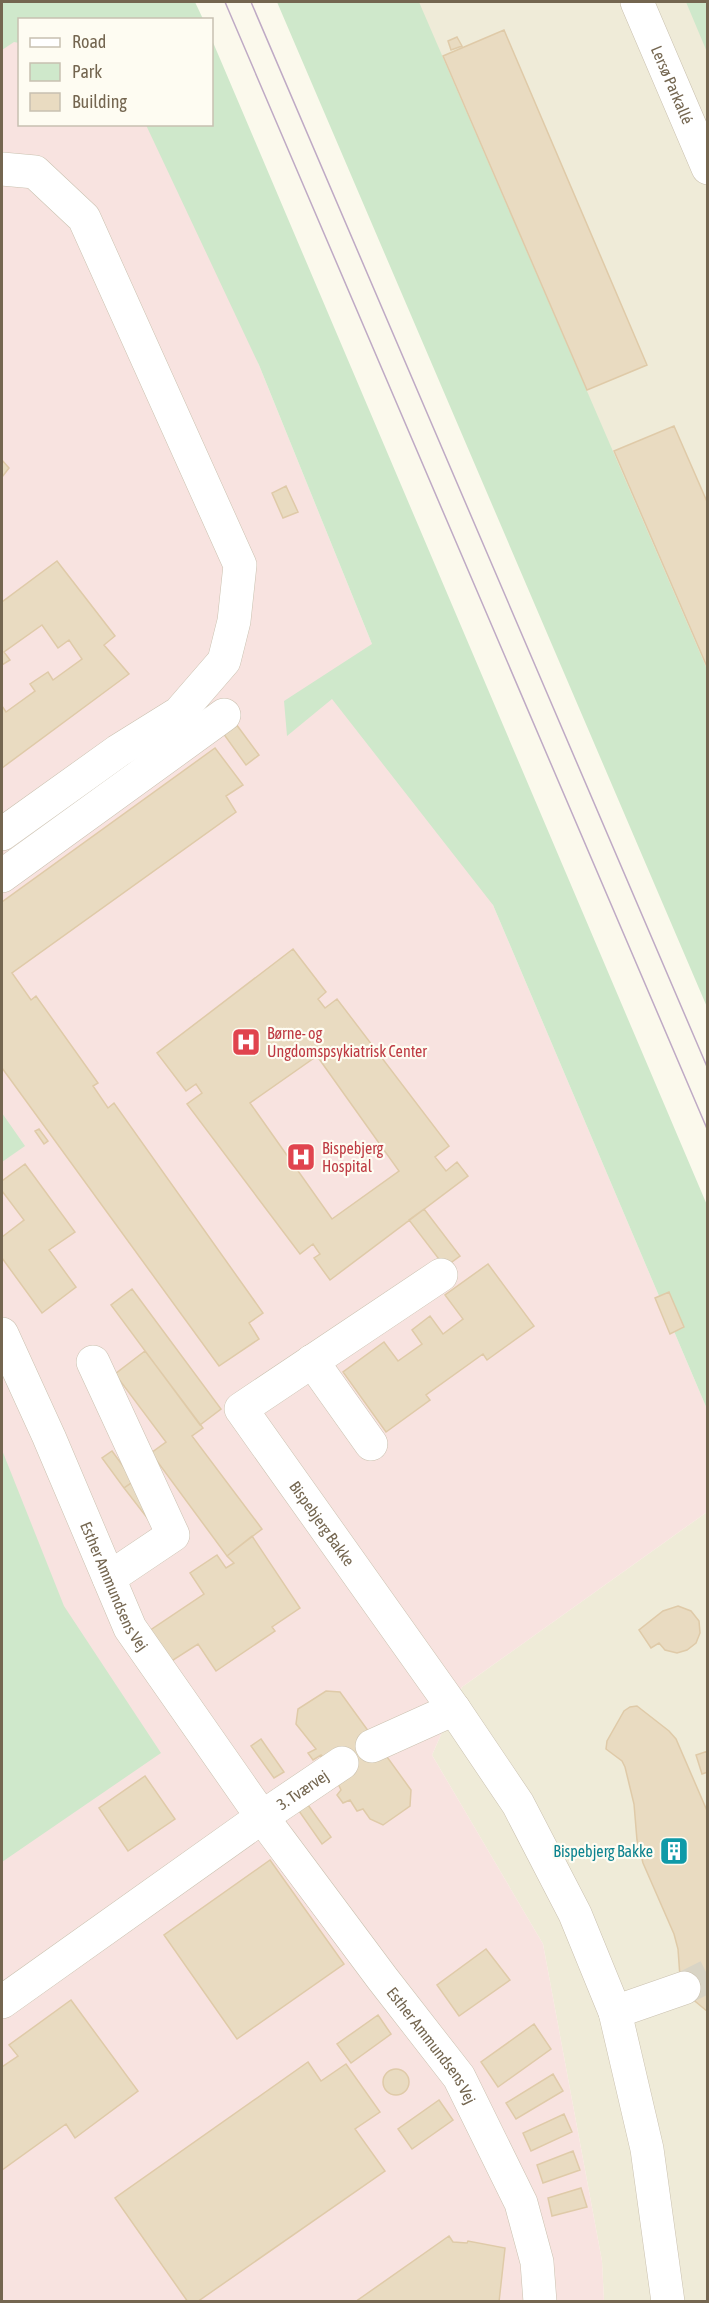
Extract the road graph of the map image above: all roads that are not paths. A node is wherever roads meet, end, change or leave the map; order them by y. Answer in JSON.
{"nodes":[{"id":1,"x":637,"y":2,"type":"edge"},
{"id":2,"x":708,"y":168,"type":"edge"},
{"id":3,"x":2,"y":169,"type":"edge"},
{"id":4,"x":224,"y":715,"type":"dead end"},
{"id":5,"x":2,"y":834,"type":"edge"},
{"id":6,"x":2,"y":876,"type":"edge"},
{"id":7,"x":441,"y":1275,"type":"dead end"},
{"id":8,"x":2,"y":1334,"type":"edge"},
{"id":9,"x":312,"y":1361,"type":"junction"},
{"id":10,"x":93,"y":1362,"type":"dead end"},
{"id":11,"x":371,"y":1444,"type":"dead end"},
{"id":12,"x":109,"y":1578,"type":"junction"},
{"id":13,"x":454,"y":1709,"type":"junction"},
{"id":14,"x":372,"y":1746,"type":"dead end"},
{"id":15,"x":342,"y":1763,"type":"dead end"},
{"id":16,"x":262,"y":1817,"type":"junction"},
{"id":17,"x":684,"y":1988,"type":"tunnel mouth"},
{"id":18,"x":2,"y":2002,"type":"edge"},
{"id":19,"x":615,"y":2012,"type":"junction"},
{"id":20,"x":540,"y":2301,"type":"edge"},
{"id":21,"x":668,"y":2301,"type":"edge"}],
"edges":[{"from":1,"to":2,"type":"street","name":"Lersø Parkallé"},
{"from":3,"to":5,"type":"street"},
{"from":4,"to":6,"type":"street"},
{"from":7,"to":9,"type":"street"},
{"from":8,"to":12,"type":"street","name":"Esther Ammundsens Vej"},
{"from":9,"to":11,"type":"street"},
{"from":9,"to":13,"type":"street","name":"Bispebjerg Bakke"},
{"from":10,"to":12,"type":"street"},
{"from":12,"to":16,"type":"street","name":"Esther Ammundsens Vej"},
{"from":13,"to":14,"type":"street"},
{"from":13,"to":19,"type":"street","name":"Bispebjerg Bakke"},
{"from":15,"to":16,"type":"street","name":"3. Tværvej"},
{"from":16,"to":18,"type":"street"},
{"from":16,"to":20,"type":"street","name":"Esther Ammundsens Vej"},
{"from":17,"to":19,"type":"street"},
{"from":19,"to":21,"type":"street","name":"Bispebjerg Bakke"}]}
